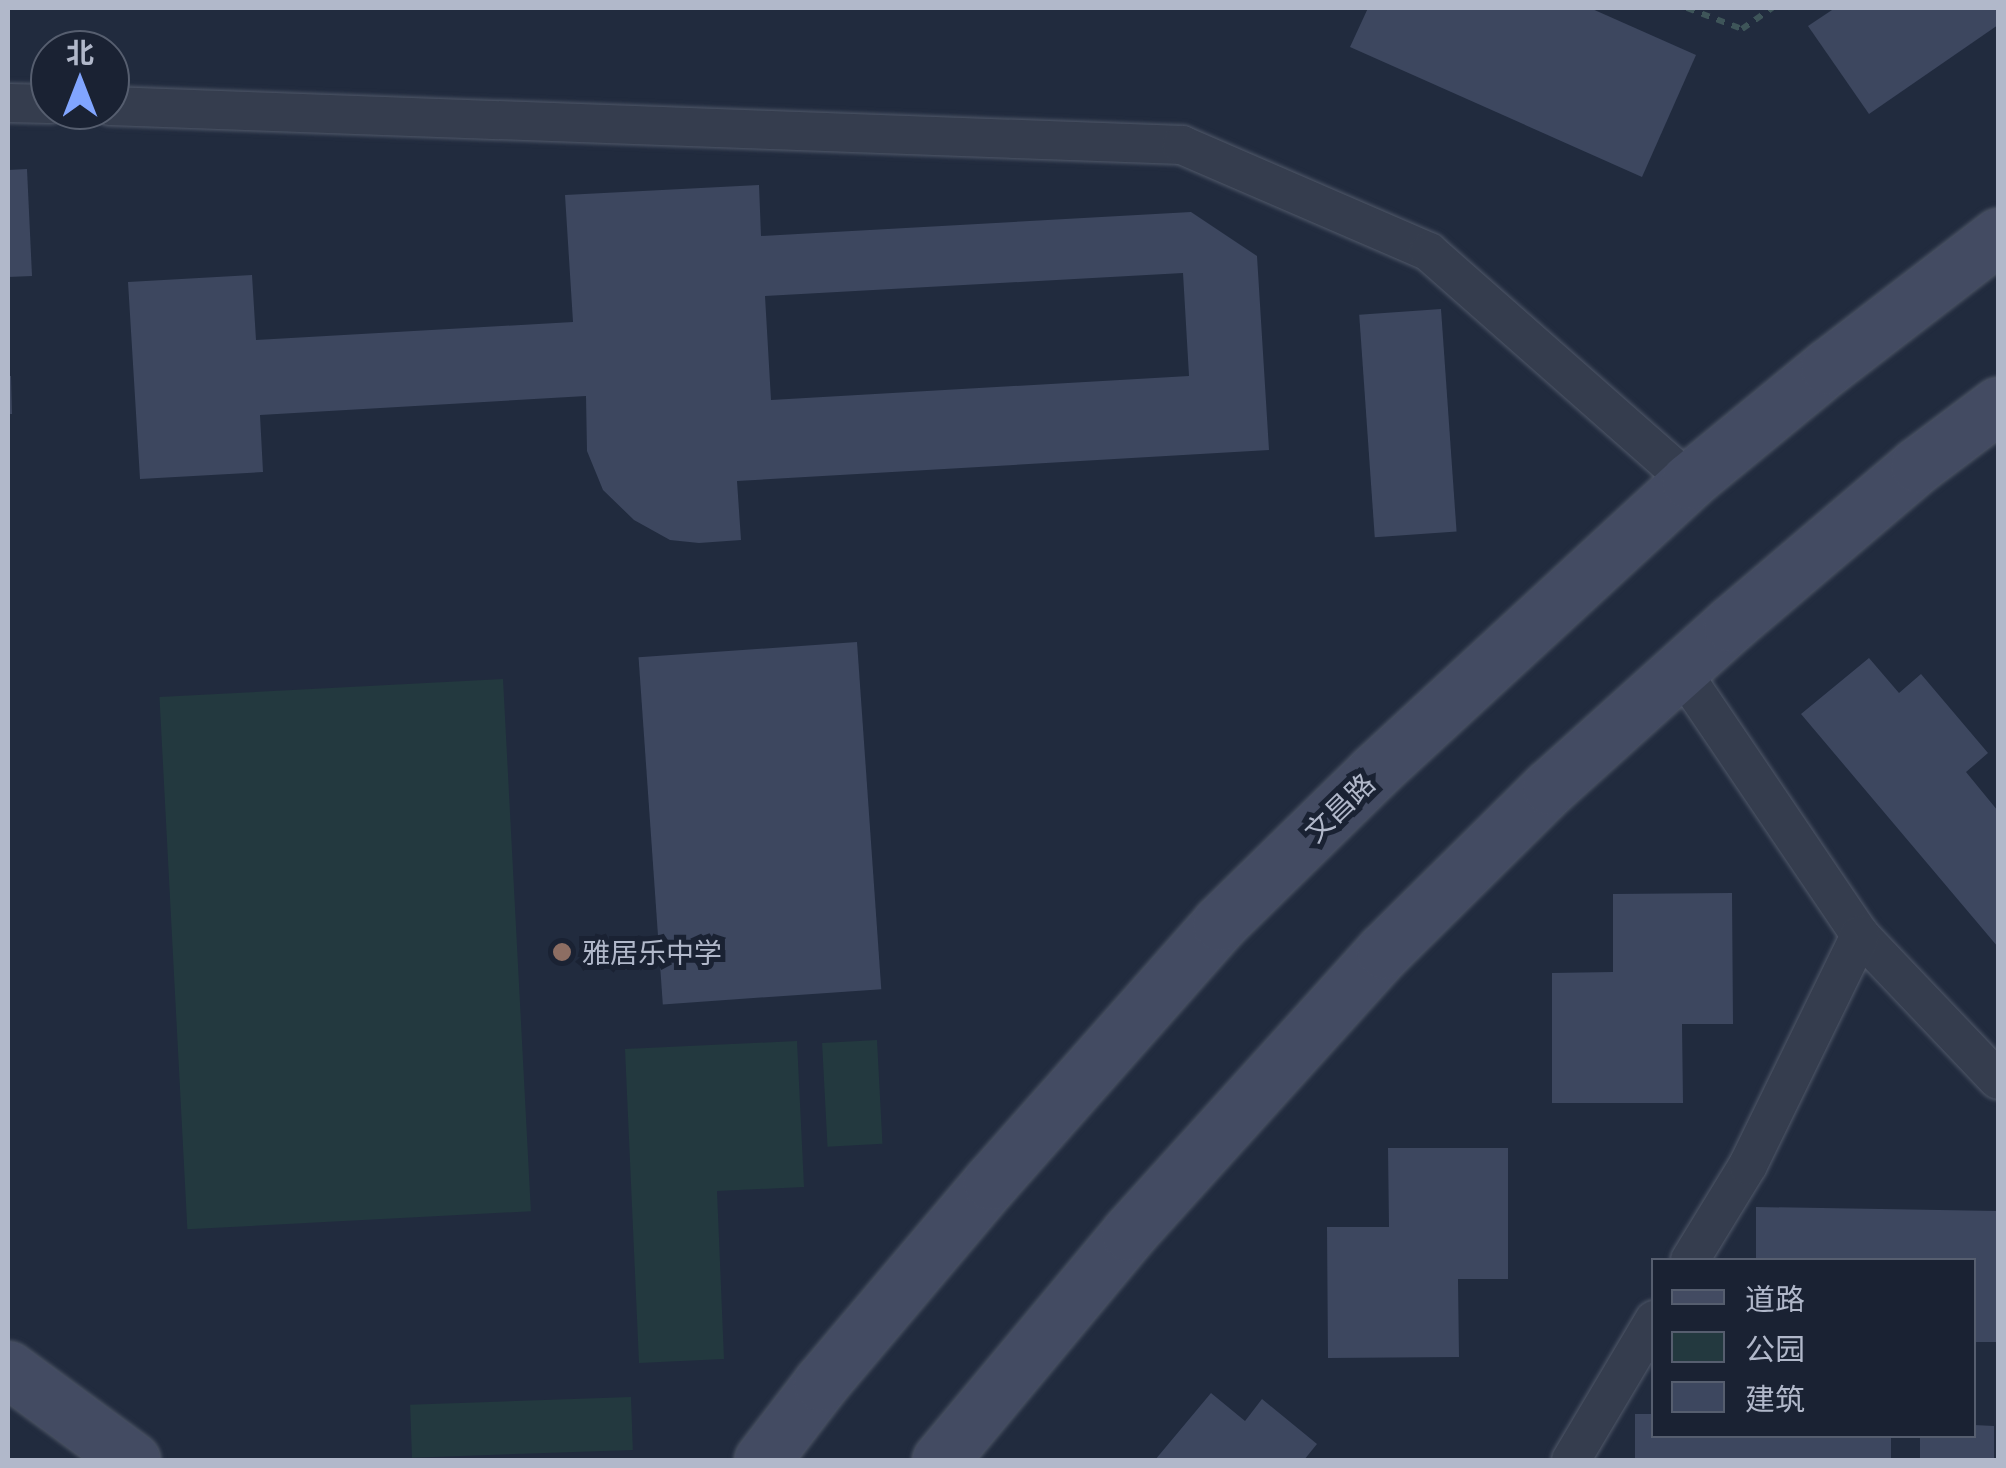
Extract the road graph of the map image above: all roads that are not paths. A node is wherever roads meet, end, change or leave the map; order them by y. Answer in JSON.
{"nodes":[{"id":1,"x":130,"y":107,"type":"edge"},
{"id":2,"x":1998,"y":236,"type":"edge"},
{"id":3,"x":1998,"y":405,"type":"edge"},
{"id":4,"x":1689,"y":481,"type":"junction"},
{"id":5,"x":1680,"y":670,"type":"junction"},
{"id":6,"x":1860,"y":935,"type":"junction"},
{"id":7,"x":1998,"y":1080,"type":"edge"},
{"id":8,"x":1691,"y":1258,"type":"edge"},
{"id":9,"x":1651,"y":1325,"type":"edge"},
{"id":10,"x":8,"y":1369,"type":"edge"},
{"id":11,"x":132,"y":1460,"type":"edge"},
{"id":12,"x":762,"y":1460,"type":"edge"},
{"id":13,"x":940,"y":1460,"type":"edge"},
{"id":14,"x":1571,"y":1460,"type":"edge"}],
"edges":[{"from":1,"to":4,"type":"street"},
{"from":2,"to":4,"type":"street","name":"文昌路"},
{"from":3,"to":5,"type":"street"},
{"from":4,"to":12,"type":"street","name":"文昌路"},
{"from":5,"to":6,"type":"street"},
{"from":5,"to":13,"type":"street"},
{"from":6,"to":7,"type":"street"},
{"from":6,"to":8,"type":"street"},
{"from":9,"to":14,"type":"street"},
{"from":10,"to":11,"type":"street"}]}
